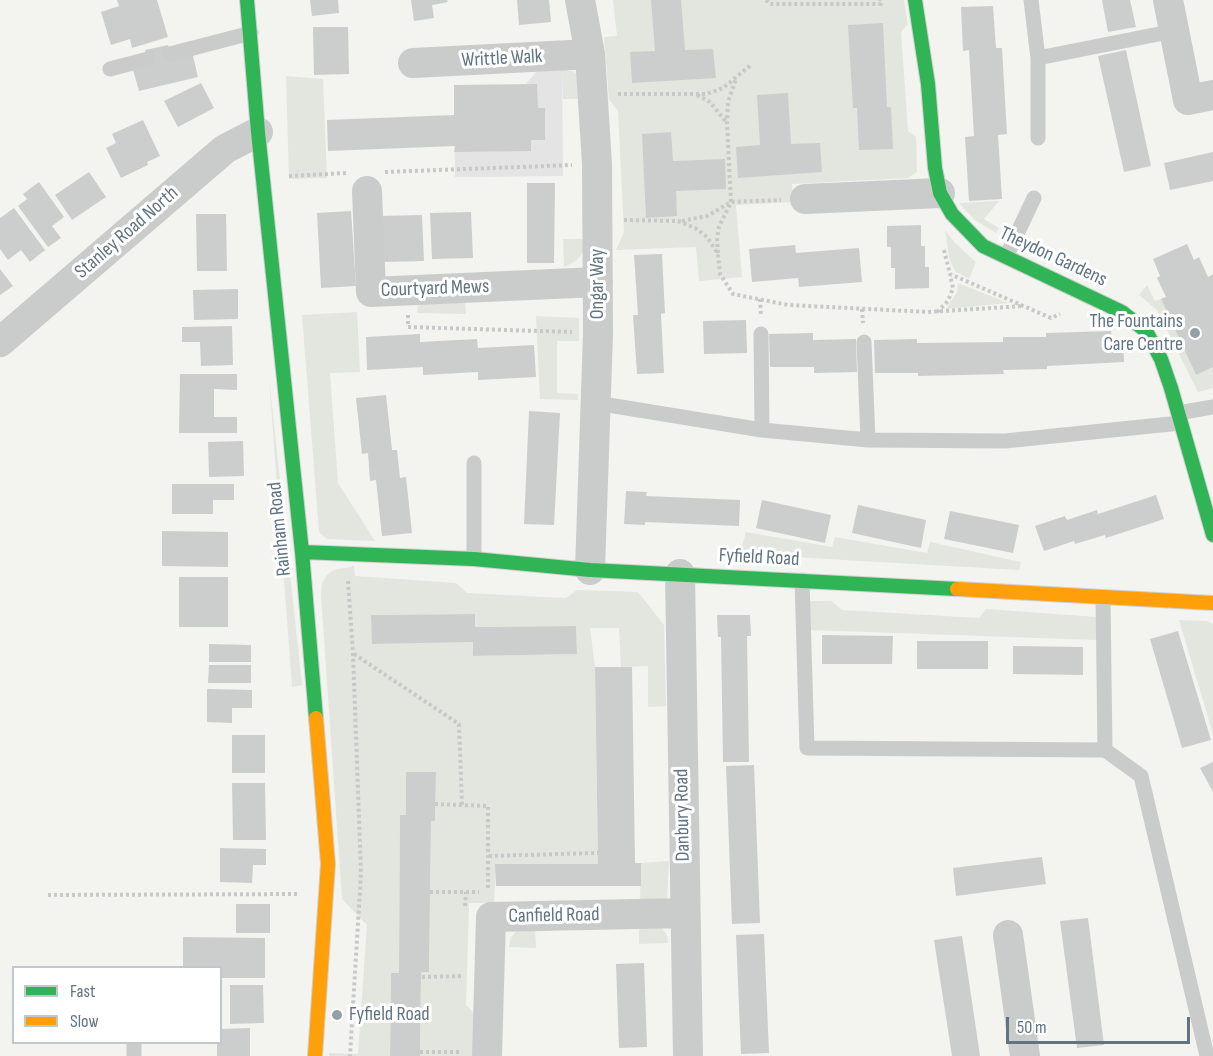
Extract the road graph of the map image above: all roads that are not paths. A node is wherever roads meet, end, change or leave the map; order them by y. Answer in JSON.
{"nodes":[{"id":1,"x":247,"y":0,"type":"edge"},
{"id":2,"x":580,"y":0,"type":"edge"},
{"id":3,"x":915,"y":0,"type":"edge"},
{"id":4,"x":1031,"y":0,"type":"edge"},
{"id":5,"x":1168,"y":0,"type":"edge"},
{"id":6,"x":1174,"y":31,"type":"junction"},
{"id":7,"x":250,"y":33,"type":"junction"},
{"id":8,"x":170,"y":54,"type":"dead end"},
{"id":9,"x":590,"y":54,"type":"junction"},
{"id":10,"x":1038,"y":57,"type":"junction"},
{"id":11,"x":148,"y":59,"type":"dead end"},
{"id":12,"x":413,"y":63,"type":"dead end"},
{"id":13,"x":110,"y":69,"type":"dead end"},
{"id":14,"x":1213,"y":95,"type":"edge"},
{"id":15,"x":258,"y":132,"type":"junction"},
{"id":16,"x":1038,"y":138,"type":"dead end"},
{"id":17,"x":370,"y":179,"type":"road end"},
{"id":18,"x":940,"y":193,"type":"junction"},
{"id":19,"x":1034,"y":198,"type":"dead end"},
{"id":20,"x":805,"y":199,"type":"road end"},
{"id":21,"x":1006,"y":257,"type":"junction"},
{"id":22,"x":598,"y":282,"type":"junction"},
{"id":23,"x":761,"y":334,"type":"dead end"},
{"id":24,"x":0,"y":342,"type":"edge"},
{"id":25,"x":864,"y":342,"type":"dead end"},
{"id":26,"x":596,"y":403,"type":"junction"},
{"id":27,"x":1213,"y":406,"type":"edge"},
{"id":28,"x":1179,"y":418,"type":"junction"},
{"id":29,"x":762,"y":430,"type":"junction"},
{"id":30,"x":868,"y":440,"type":"junction"},
{"id":31,"x":474,"y":463,"type":"dead end"},
{"id":32,"x":1213,"y":535,"type":"edge"},
{"id":33,"x":302,"y":552,"type":"junction"},
{"id":34,"x":474,"y":559,"type":"junction"},
{"id":35,"x":590,"y":570,"type":"junction"},
{"id":36,"x":680,"y":574,"type":"junction"},
{"id":37,"x":802,"y":580,"type":"junction"},
{"id":38,"x":1103,"y":597,"type":"junction"},
{"id":39,"x":1213,"y":603,"type":"edge"},
{"id":40,"x":1105,"y":750,"type":"junction"},
{"id":41,"x":684,"y":913,"type":"junction"},
{"id":42,"x":1008,"y":935,"type":"dead end"},
{"id":43,"x":315,"y":1056,"type":"edge"},
{"id":44,"x":487,"y":1056,"type":"edge"},
{"id":45,"x":688,"y":1056,"type":"edge"},
{"id":46,"x":1025,"y":1056,"type":"edge"},
{"id":47,"x":1207,"y":1056,"type":"edge"}],
"edges":[{"from":1,"to":7,"type":"street","name":"Rainham Road"},
{"from":2,"to":9,"type":"street","name":"Ongar Way"},
{"from":3,"to":18,"type":"street","name":"Theydon Gardens"},
{"from":4,"to":10,"type":"lane"},
{"from":5,"to":6,"type":"street"},
{"from":6,"to":10,"type":"lane"},
{"from":6,"to":14,"type":"street"},
{"from":7,"to":8,"type":"lane"},
{"from":7,"to":15,"type":"street","name":"Rainham Road"},
{"from":9,"to":12,"type":"street","name":"Writtle Walk"},
{"from":9,"to":22,"type":"street","name":"Ongar Way"},
{"from":10,"to":16,"type":"lane"},
{"from":11,"to":13,"type":"lane"},
{"from":15,"to":24,"type":"street","name":"Stanley Road North"},
{"from":15,"to":33,"type":"street","name":"Rainham Road"},
{"from":17,"to":22,"type":"street","name":"Courtyard Mews"},
{"from":18,"to":20,"type":"street"},
{"from":18,"to":21,"type":"street","name":"Theydon Gardens"},
{"from":19,"to":21,"type":"lane"},
{"from":21,"to":28,"type":"street","name":"Theydon Gardens"},
{"from":22,"to":26,"type":"street","name":"Ongar Way"},
{"from":23,"to":29,"type":"lane"},
{"from":25,"to":30,"type":"lane"},
{"from":26,"to":29,"type":"lane"},
{"from":26,"to":35,"type":"street","name":"Ongar Way"},
{"from":27,"to":28,"type":"lane"},
{"from":28,"to":30,"type":"lane"},
{"from":28,"to":32,"type":"street","name":"Theydon Gardens"},
{"from":29,"to":30,"type":"lane"},
{"from":31,"to":34,"type":"lane"},
{"from":33,"to":34,"type":"street","name":"Fyfield Road"},
{"from":33,"to":43,"type":"street","name":"Rainham Road"},
{"from":34,"to":35,"type":"street","name":"Fyfield Road"},
{"from":35,"to":36,"type":"street","name":"Fyfield Road"},
{"from":36,"to":37,"type":"street","name":"Fyfield Road"},
{"from":36,"to":41,"type":"street","name":"Danbury Road"},
{"from":37,"to":38,"type":"street","name":"Fyfield Road"},
{"from":37,"to":40,"type":"lane"},
{"from":38,"to":39,"type":"street","name":"Fyfield Road"},
{"from":38,"to":40,"type":"lane"},
{"from":40,"to":47,"type":"lane"},
{"from":41,"to":44,"type":"street","name":"Canfield Road"},
{"from":41,"to":45,"type":"street","name":"Danbury Road"},
{"from":42,"to":46,"type":"street"}]}
